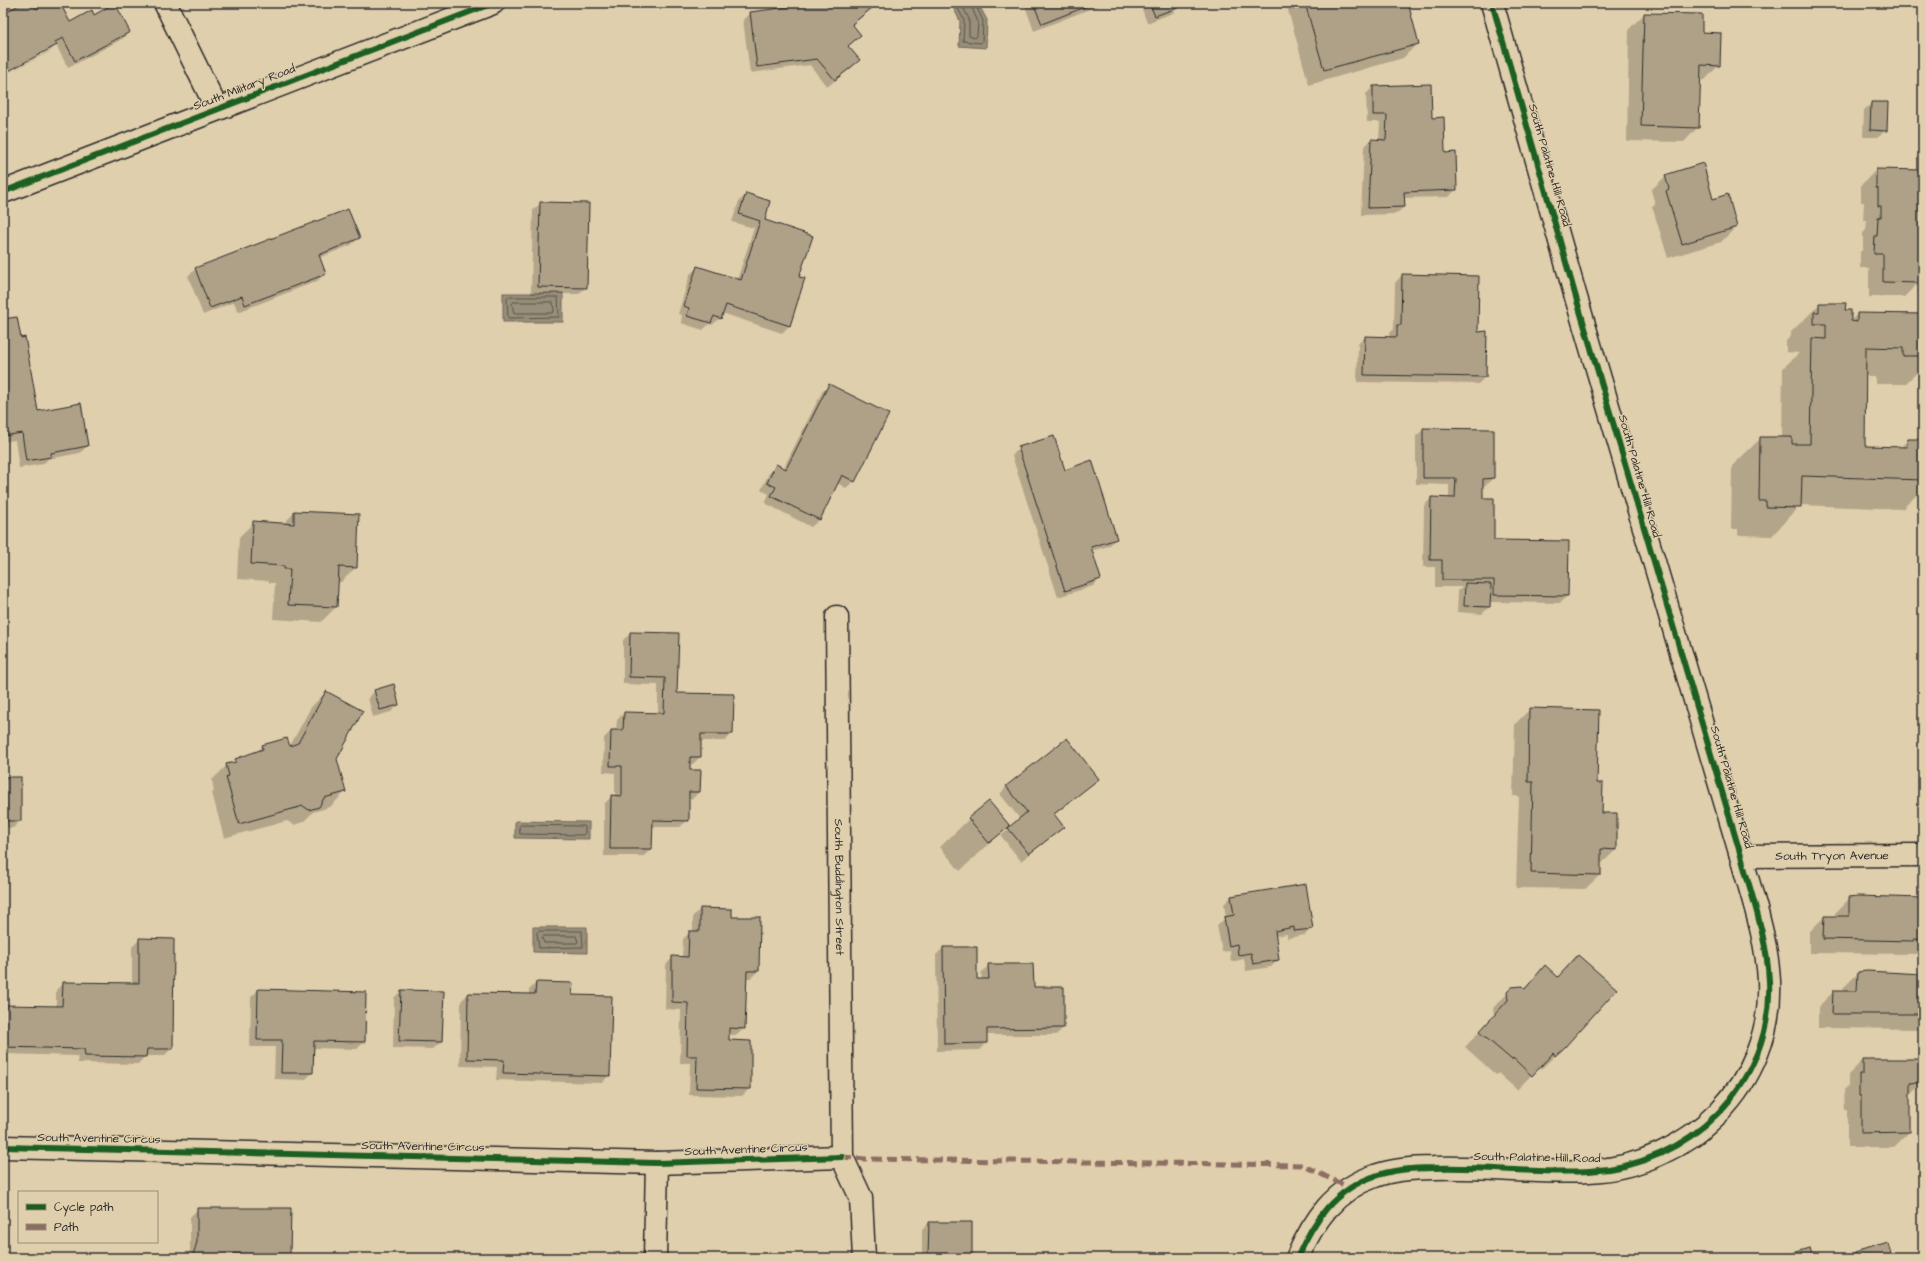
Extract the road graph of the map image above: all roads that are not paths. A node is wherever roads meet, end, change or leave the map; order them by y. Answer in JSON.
{"nodes":[{"id":1,"x":165,"y":3,"type":"edge"},
{"id":2,"x":493,"y":3,"type":"edge"},
{"id":3,"x":1492,"y":3,"type":"edge"},
{"id":4,"x":217,"y":109,"type":"junction"},
{"id":5,"x":3,"y":192,"type":"edge"},
{"id":6,"x":837,"y":617,"type":"dead end"},
{"id":7,"x":1923,"y":855,"type":"edge"},
{"id":8,"x":1741,"y":856,"type":"junction"},
{"id":9,"x":3,"y":1147,"type":"edge"},
{"id":10,"x":842,"y":1157,"type":"junction"},
{"id":11,"x":657,"y":1163,"type":"junction"},
{"id":12,"x":655,"y":1258,"type":"edge"},
{"id":13,"x":864,"y":1258,"type":"edge"},
{"id":14,"x":1297,"y":1258,"type":"edge"}],
"edges":[{"from":1,"to":4,"type":"street"},
{"from":2,"to":4,"type":"street","name":"South Military Road"},
{"from":3,"to":8,"type":"street","name":"South Palatine Hill Road"},
{"from":4,"to":5,"type":"street","name":"South Military Road"},
{"from":6,"to":10,"type":"street","name":"South Buddington Street"},
{"from":7,"to":8,"type":"street","name":"South Tryon Avenue"},
{"from":8,"to":14,"type":"street","name":"South Palatine Hill Road"},
{"from":9,"to":11,"type":"street","name":"South Aventine Circus"},
{"from":10,"to":11,"type":"street","name":"South Aventine Circus"},
{"from":10,"to":13,"type":"street"},
{"from":11,"to":12,"type":"street"}]}
